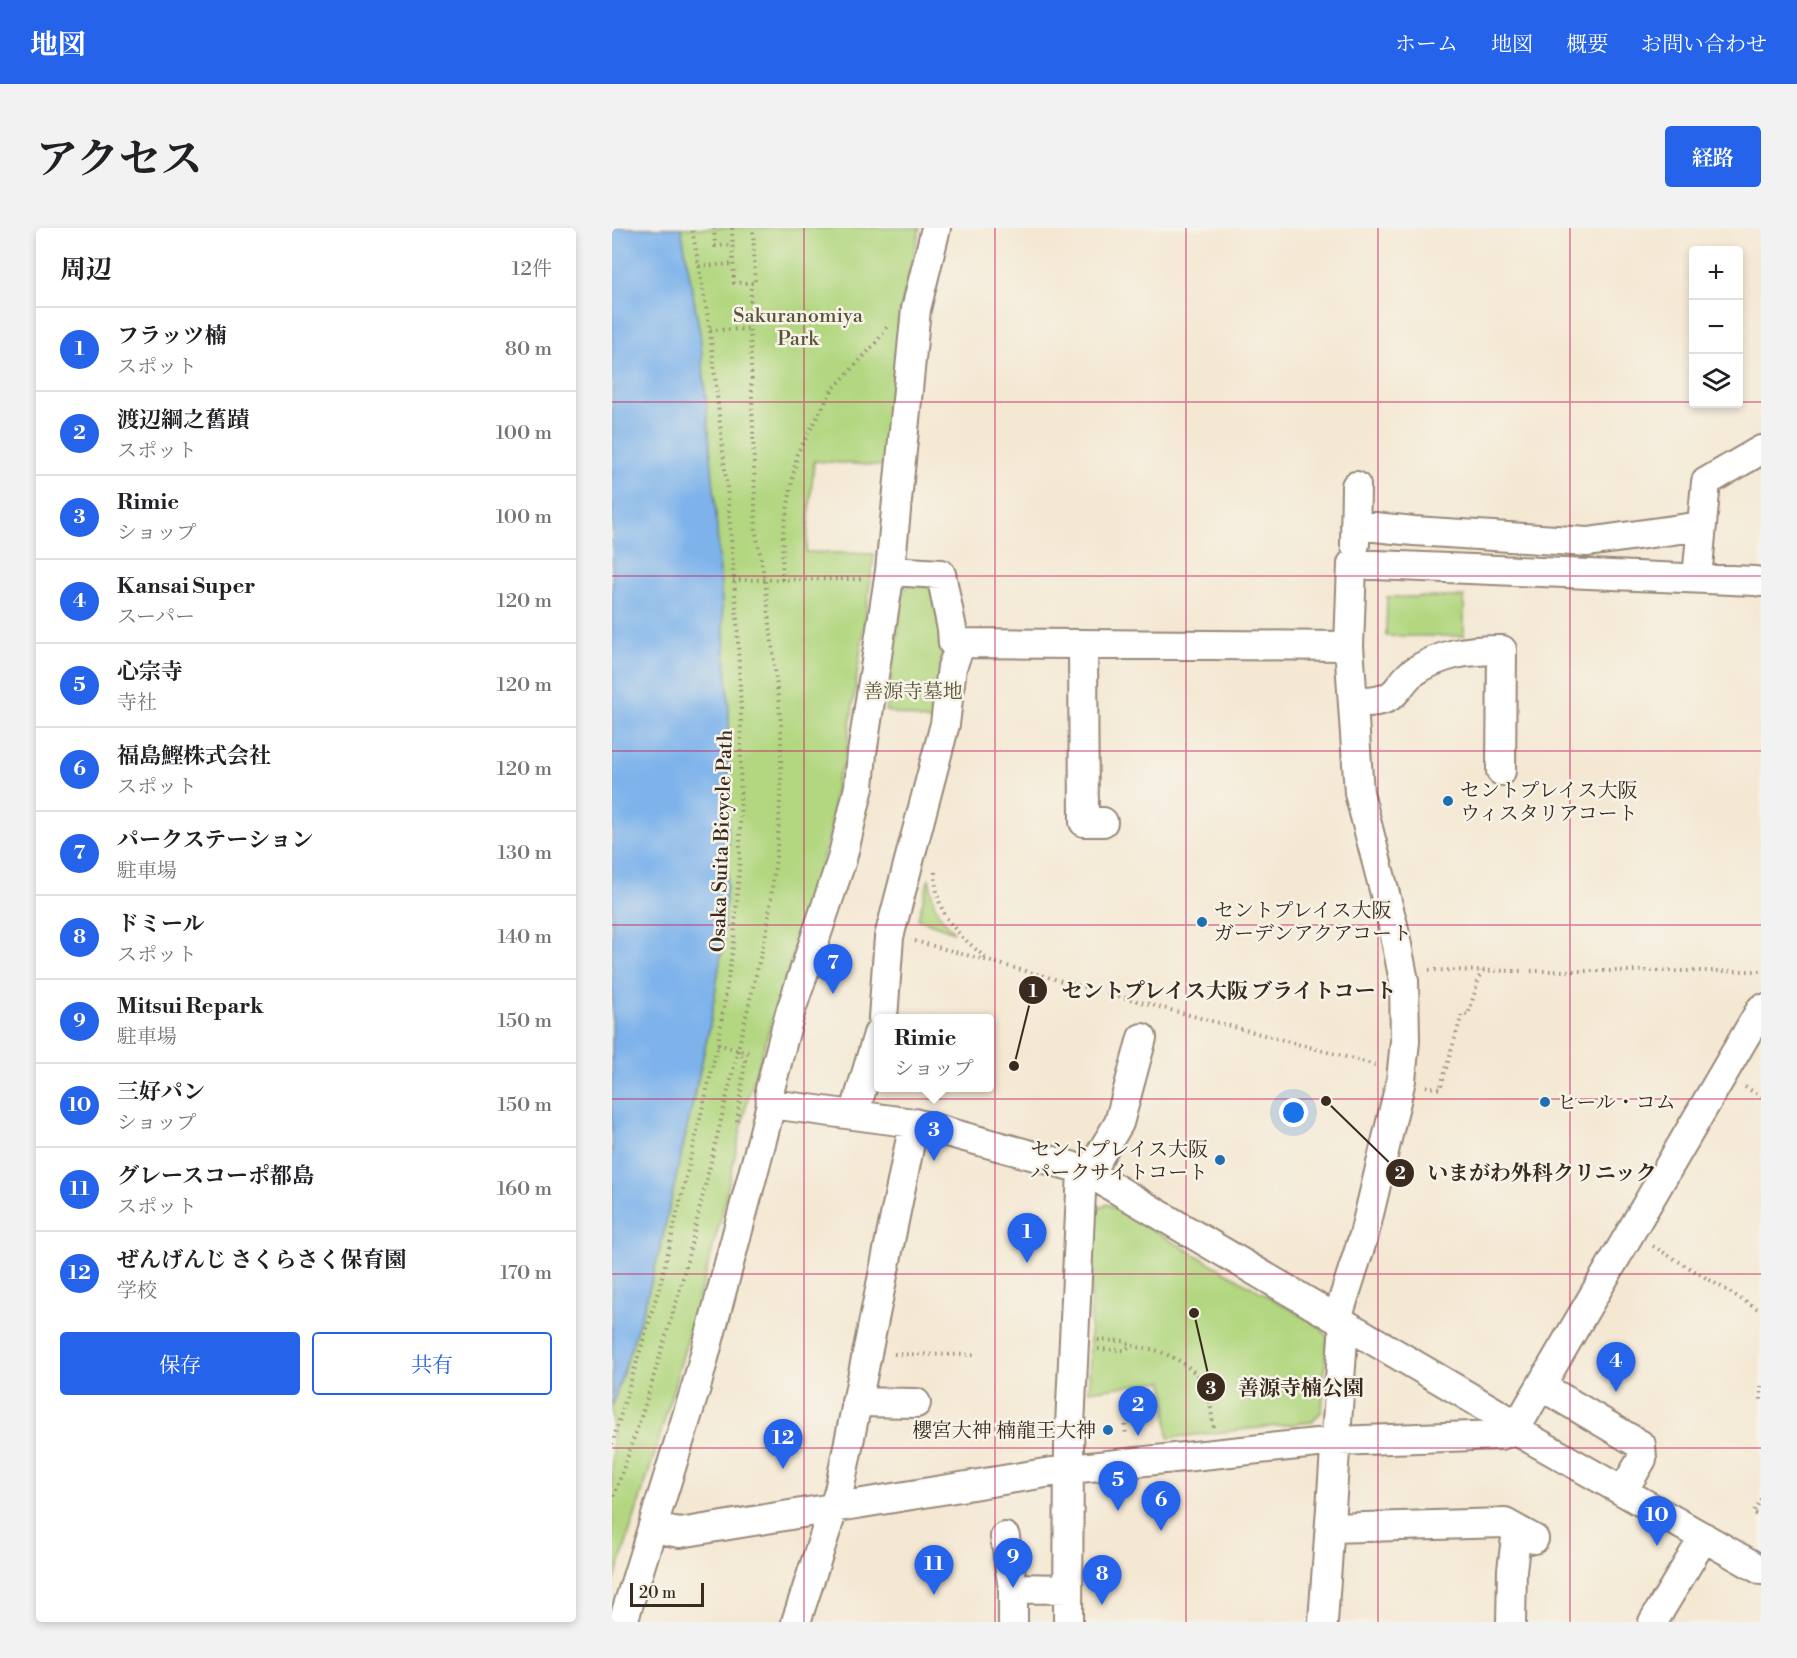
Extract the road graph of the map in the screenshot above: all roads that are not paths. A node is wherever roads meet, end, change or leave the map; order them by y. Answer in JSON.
{"nodes":[{"id":1,"x":936,"y":228,"type":"edge"},
{"id":2,"x":1761,"y":450,"type":"edge"},
{"id":3,"x":1356,"y":486,"type":"dead end"},
{"id":4,"x":1355,"y":525,"type":"junction"},
{"id":5,"x":1701,"y":526,"type":"junction"},
{"id":6,"x":1354,"y":564,"type":"junction"},
{"id":7,"x":881,"y":575,"type":"junction"},
{"id":8,"x":1697,"y":578,"type":"junction"},
{"id":9,"x":1761,"y":582,"type":"edge"},
{"id":10,"x":961,"y":643,"type":"junction"},
{"id":11,"x":1083,"y":644,"type":"junction"},
{"id":12,"x":1349,"y":646,"type":"junction"},
{"id":13,"x":1353,"y":703,"type":"junction"},
{"id":14,"x":1501,"y":771,"type":"dead end"},
{"id":15,"x":1104,"y":822,"type":"dead end"},
{"id":16,"x":1761,"y":1009,"type":"edge"},
{"id":17,"x":883,"y":1014,"type":"edge"},
{"id":18,"x":1142,"y":1038,"type":"dead end"},
{"id":19,"x":874,"y":1050,"type":"edge"},
{"id":20,"x":771,"y":1104,"type":"junction"},
{"id":21,"x":854,"y":1115,"type":"junction"},
{"id":22,"x":914,"y":1123,"type":"junction"},
{"id":23,"x":1086,"y":1172,"type":"junction"},
{"id":24,"x":1340,"y":1321,"type":"junction"},
{"id":25,"x":1541,"y":1386,"type":"junction"},
{"id":26,"x":856,"y":1402,"type":"junction"},
{"id":27,"x":916,"y":1403,"type":"dead end"},
{"id":28,"x":1515,"y":1430,"type":"junction"},
{"id":29,"x":1336,"y":1441,"type":"junction"},
{"id":30,"x":1070,"y":1469,"type":"junction"},
{"id":31,"x":1623,"y":1491,"type":"junction"},
{"id":32,"x":833,"y":1508,"type":"junction"},
{"id":33,"x":653,"y":1528,"type":"junction"},
{"id":34,"x":1330,"y":1528,"type":"junction"},
{"id":35,"x":1005,"y":1538,"type":"dead end"},
{"id":36,"x":1704,"y":1538,"type":"junction"},
{"id":37,"x":1761,"y":1570,"type":"edge"},
{"id":38,"x":1013,"y":1588,"type":"junction"},
{"id":39,"x":1068,"y":1589,"type":"junction"},
{"id":40,"x":623,"y":1622,"type":"edge"},
{"id":41,"x":796,"y":1622,"type":"edge"},
{"id":42,"x":1013,"y":1622,"type":"edge"},
{"id":43,"x":1068,"y":1622,"type":"edge"},
{"id":44,"x":1323,"y":1622,"type":"edge"},
{"id":45,"x":1511,"y":1622,"type":"edge"},
{"id":46,"x":1653,"y":1622,"type":"edge"}],
"edges":[{"from":1,"to":7,"type":"street"},
{"from":2,"to":5,"type":"street"},
{"from":3,"to":4,"type":"street"},
{"from":4,"to":5,"type":"street"},
{"from":4,"to":6,"type":"street"},
{"from":5,"to":8,"type":"street"},
{"from":6,"to":8,"type":"street"},
{"from":6,"to":12,"type":"street"},
{"from":7,"to":10,"type":"street"},
{"from":7,"to":20,"type":"street"},
{"from":8,"to":9,"type":"street"},
{"from":10,"to":11,"type":"street"},
{"from":10,"to":17,"type":"street"},
{"from":11,"to":12,"type":"street"},
{"from":11,"to":15,"type":"street"},
{"from":12,"to":13,"type":"street"},
{"from":13,"to":14,"type":"street"},
{"from":13,"to":24,"type":"street"},
{"from":16,"to":25,"type":"street"},
{"from":18,"to":23,"type":"street"},
{"from":19,"to":21,"type":"street"},
{"from":20,"to":21,"type":"street"},
{"from":20,"to":33,"type":"street"},
{"from":21,"to":22,"type":"street"},
{"from":22,"to":23,"type":"street"},
{"from":22,"to":26,"type":"street"},
{"from":23,"to":24,"type":"street"},
{"from":23,"to":30,"type":"street"},
{"from":24,"to":28,"type":"street"},
{"from":24,"to":29,"type":"street"},
{"from":25,"to":28,"type":"street"},
{"from":25,"to":31,"type":"street"},
{"from":26,"to":27,"type":"street"},
{"from":26,"to":32,"type":"street"},
{"from":28,"to":29,"type":"street"},
{"from":28,"to":31,"type":"street"},
{"from":29,"to":30,"type":"street"},
{"from":29,"to":34,"type":"street"},
{"from":30,"to":32,"type":"street"},
{"from":30,"to":39,"type":"street"},
{"from":31,"to":36,"type":"street"},
{"from":32,"to":33,"type":"street"},
{"from":32,"to":41,"type":"street"},
{"from":33,"to":40,"type":"street"},
{"from":34,"to":44,"type":"street"},
{"from":34,"to":45,"type":"street"},
{"from":35,"to":38,"type":"street"},
{"from":36,"to":37,"type":"street"},
{"from":36,"to":46,"type":"street"},
{"from":38,"to":39,"type":"street"},
{"from":38,"to":42,"type":"street"},
{"from":39,"to":43,"type":"street"}]}
